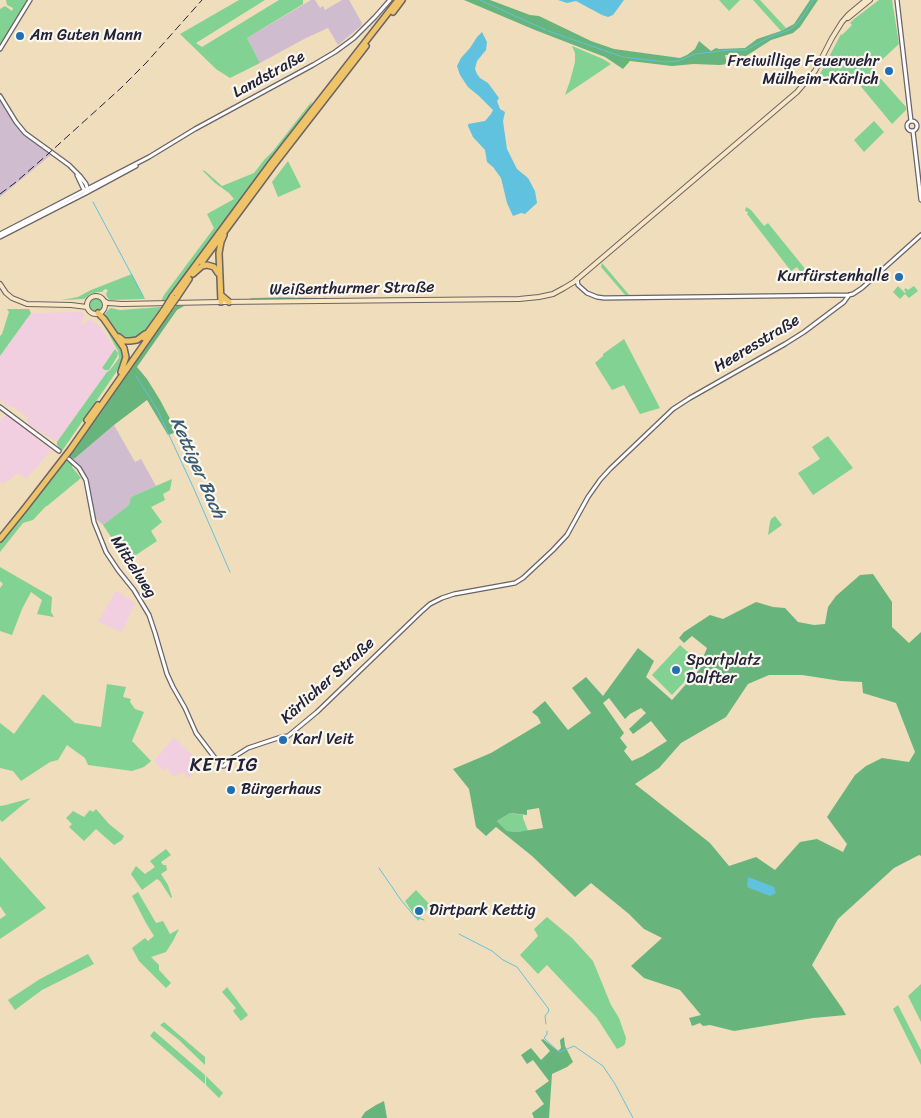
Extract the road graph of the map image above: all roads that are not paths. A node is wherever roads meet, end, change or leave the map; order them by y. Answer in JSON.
{"nodes":[{"id":1,"x":30,"y":0,"type":"edge"},
{"id":2,"x":390,"y":0,"type":"edge"},
{"id":3,"x":398,"y":0,"type":"edge"},
{"id":4,"x":402,"y":0,"type":"edge"},
{"id":5,"x":866,"y":0,"type":"edge"},
{"id":6,"x":870,"y":0,"type":"edge"},
{"id":7,"x":896,"y":0,"type":"edge"},
{"id":8,"x":839,"y":27,"type":"junction"},
{"id":9,"x":0,"y":49,"type":"edge"},
{"id":10,"x":0,"y":96,"type":"edge"},
{"id":11,"x":912,"y":121,"type":"junction"},
{"id":12,"x":912,"y":131,"type":"junction"},
{"id":13,"x":149,"y":157,"type":"junction"},
{"id":14,"x":76,"y":172,"type":"junction"},
{"id":15,"x":85,"y":183,"type":"junction"},
{"id":16,"x":99,"y":183,"type":"junction"},
{"id":17,"x":87,"y":191,"type":"junction"},
{"id":18,"x":921,"y":200,"type":"edge"},
{"id":19,"x":228,"y":226,"type":"junction"},
{"id":20,"x":921,"y":235,"type":"edge"},
{"id":21,"x":0,"y":236,"type":"edge"},
{"id":22,"x":193,"y":274,"type":"junction"},
{"id":23,"x":577,"y":279,"type":"junction"},
{"id":24,"x":0,"y":284,"type":"edge"},
{"id":25,"x":567,"y":287,"type":"junction"},
{"id":26,"x":580,"y":287,"type":"junction"},
{"id":27,"x":585,"y":291,"type":"junction"},
{"id":28,"x":221,"y":294,"type":"junction"},
{"id":29,"x":849,"y":295,"type":"junction"},
{"id":30,"x":174,"y":297,"type":"junction"},
{"id":31,"x":87,"y":301,"type":"junction"},
{"id":32,"x":104,"y":301,"type":"junction"},
{"id":33,"x":219,"y":302,"type":"junction"},
{"id":34,"x":229,"y":302,"type":"junction"},
{"id":35,"x":122,"y":304,"type":"junction"},
{"id":36,"x":71,"y":305,"type":"junction"},
{"id":37,"x":87,"y":307,"type":"junction"},
{"id":38,"x":102,"y":310,"type":"junction"},
{"id":39,"x":166,"y":310,"type":"junction"},
{"id":40,"x":149,"y":331,"type":"junction"},
{"id":41,"x":121,"y":372,"type":"junction"},
{"id":42,"x":0,"y":407,"type":"edge"},
{"id":43,"x":59,"y":451,"type":"dead end"},
{"id":44,"x":69,"y":459,"type":"dead end"},
{"id":45,"x":24,"y":507,"type":"junction"},
{"id":46,"x":0,"y":534,"type":"edge"},
{"id":47,"x":0,"y":539,"type":"edge"},
{"id":48,"x":387,"y":645,"type":"joint"},
{"id":49,"x":224,"y":766,"type":"joint"}],
"edges":[{"from":1,"to":9,"type":"street"},
{"from":2,"to":13,"type":"street","name":"Landstraße"},
{"from":3,"to":30,"type":"highway"},
{"from":4,"to":19,"type":"highway"},
{"from":5,"to":8,"type":"main road"},
{"from":6,"to":8,"type":"main road"},
{"from":7,"to":11,"type":"street"},
{"from":8,"to":23,"type":"main road","name":"Weißenthurmer Straße"},
{"from":10,"to":14,"type":"street"},
{"from":11,"to":12,"type":"street"},
{"from":11,"to":12,"type":"street"},
{"from":12,"to":18,"type":"street"},
{"from":13,"to":16,"type":"street"},
{"from":13,"to":17,"type":"street"},
{"from":14,"to":15,"type":"street"},
{"from":14,"to":17,"type":"street"},
{"from":15,"to":16,"type":"street"},
{"from":15,"to":17,"type":"street"},
{"from":16,"to":17,"type":"street"},
{"from":17,"to":21,"type":"street"},
{"from":19,"to":22,"type":"highway"},
{"from":19,"to":28,"type":"highway"},
{"from":20,"to":29,"type":"street","name":"Heeresstraße"},
{"from":22,"to":30,"type":"highway"},
{"from":22,"to":33,"type":"highway"},
{"from":23,"to":25,"type":"main road","name":"Weißenthurmer Straße"},
{"from":23,"to":26,"type":"street"},
{"from":23,"to":27,"type":"street"},
{"from":24,"to":36,"type":"main road"},
{"from":25,"to":26,"type":"street"},
{"from":25,"to":34,"type":"main road","name":"Weißenthurmer Straße"},
{"from":26,"to":27,"type":"street"},
{"from":27,"to":29,"type":"street"},
{"from":28,"to":33,"type":"highway"},
{"from":28,"to":34,"type":"highway"},
{"from":29,"to":48,"type":"street","name":"Heeresstraße"},
{"from":30,"to":39,"type":"highway","bridge":true},
{"from":31,"to":32,"type":"main road"},
{"from":31,"to":36,"type":"main road"},
{"from":31,"to":37,"type":"main road"},
{"from":32,"to":35,"type":"main road","name":"Weißenthurmer Straße"},
{"from":32,"to":38,"type":"main road"},
{"from":33,"to":34,"type":"main road","name":"Weißenthurmer Straße"},
{"from":33,"to":35,"type":"main road","name":"Weißenthurmer Straße"},
{"from":35,"to":38,"type":"main road","name":"Weißenthurmer Straße"},
{"from":36,"to":37,"type":"main road"},
{"from":37,"to":38,"type":"main road"},
{"from":38,"to":40,"type":"highway"},
{"from":38,"to":41,"type":"highway"},
{"from":39,"to":40,"type":"highway"},
{"from":39,"to":45,"type":"highway"},
{"from":40,"to":41,"type":"highway"},
{"from":41,"to":45,"type":"highway"},
{"from":42,"to":43,"type":"street"},
{"from":44,"to":49,"type":"street","name":"Mittelweg"},
{"from":45,"to":46,"type":"highway"},
{"from":45,"to":47,"type":"highway"},
{"from":48,"to":49,"type":"street","name":"Kärlicher Straße"}]}
